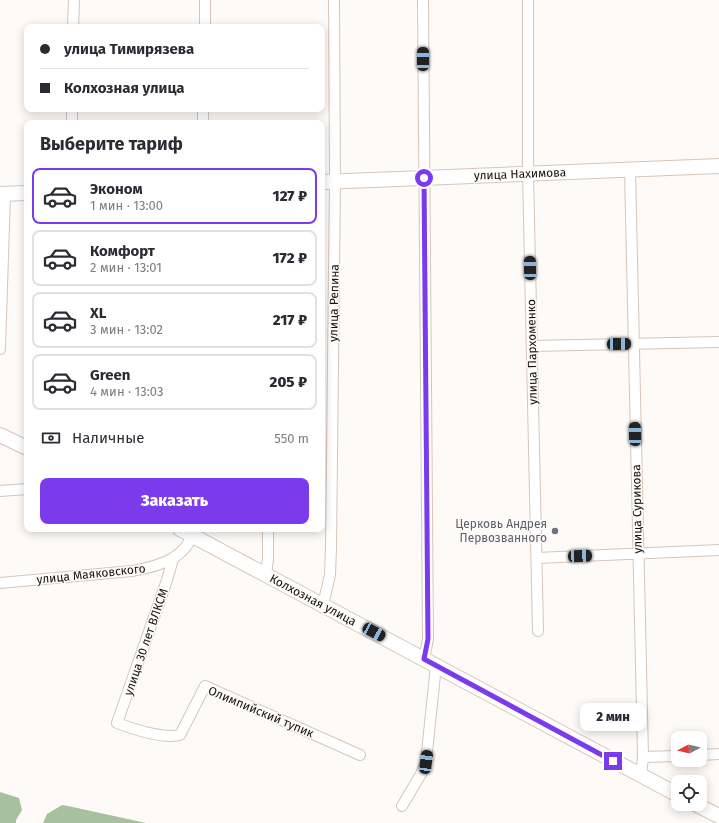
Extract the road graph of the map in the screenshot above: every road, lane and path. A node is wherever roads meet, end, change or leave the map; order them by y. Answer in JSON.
{"nodes":[{"id":1,"x":74,"y":0,"type":"edge"},
{"id":2,"x":206,"y":0,"type":"edge"},
{"id":3,"x":334,"y":0,"type":"edge"},
{"id":4,"x":423,"y":0,"type":"edge"},
{"id":5,"x":528,"y":0,"type":"edge"},
{"id":6,"x":73,"y":24,"type":"edge"},
{"id":7,"x":205,"y":24,"type":"edge"},
{"id":8,"x":719,"y":166,"type":"edge"},
{"id":9,"x":630,"y":169,"type":"junction"},
{"id":10,"x":528,"y":174,"type":"junction"},
{"id":11,"x":424,"y":178,"type":"junction"},
{"id":12,"x":328,"y":181,"type":"edge"},
{"id":13,"x":24,"y":193,"type":"edge"},
{"id":14,"x":3,"y":194,"type":"edge"},
{"id":15,"x":719,"y":342,"type":"edge"},
{"id":16,"x":633,"y":344,"type":"junction"},
{"id":17,"x":532,"y":346,"type":"junction"},
{"id":18,"x":0,"y":349,"type":"edge"},
{"id":19,"x":0,"y":434,"type":"edge"},
{"id":20,"x":24,"y":446,"type":"edge"},
{"id":21,"x":24,"y":489,"type":"edge"},
{"id":22,"x":0,"y":491,"type":"edge"},
{"id":23,"x":194,"y":532,"type":"edge"},
{"id":24,"x":268,"y":532,"type":"edge"},
{"id":25,"x":719,"y":550,"type":"edge"},
{"id":26,"x":638,"y":554,"type":"junction"},
{"id":27,"x":536,"y":558,"type":"junction"},
{"id":28,"x":172,"y":559,"type":"junction"},
{"id":29,"x":266,"y":574,"type":"junction"},
{"id":30,"x":0,"y":583,"type":"edge"},
{"id":31,"x":323,"y":606,"type":"junction"},
{"id":32,"x":538,"y":631,"type":"dead end"},
{"id":33,"x":430,"y":662,"type":"junction"},
{"id":34,"x":117,"y":724,"type":"joint"},
{"id":35,"x":719,"y":754,"type":"edge"},
{"id":36,"x":360,"y":755,"type":"dead end"},
{"id":37,"x":707,"y":755,"type":"edge"},
{"id":38,"x":671,"y":756,"type":"edge"},
{"id":39,"x":643,"y":757,"type":"junction"},
{"id":40,"x":641,"y":776,"type":"junction"},
{"id":41,"x":671,"y":791,"type":"edge"},
{"id":42,"x":402,"y":806,"type":"dead end"},
{"id":43,"x":707,"y":810,"type":"edge"},
{"id":44,"x":719,"y":816,"type":"edge"}],
"edges":[{"from":1,"to":6,"type":"street"},
{"from":2,"to":7,"type":"street"},
{"from":3,"to":12,"type":"street","name":"улица Репина"},
{"from":4,"to":11,"type":"street"},
{"from":5,"to":10,"type":"street","name":"улица Пархоменко"},
{"from":8,"to":9,"type":"main road","name":"улица Нахимова"},
{"from":9,"to":10,"type":"main road","name":"улица Нахимова"},
{"from":9,"to":16,"type":"street","name":"улица Сурикова"},
{"from":10,"to":11,"type":"main road","name":"улица Нахимова"},
{"from":10,"to":17,"type":"street","name":"улица Пархоменко"},
{"from":11,"to":12,"type":"main road","name":"улица Нахимова"},
{"from":11,"to":33,"type":"street"},
{"from":12,"to":31,"type":"street","name":"улица Репина"},
{"from":13,"to":14,"type":"main road"},
{"from":14,"to":18,"type":"street"},
{"from":15,"to":16,"type":"street"},
{"from":16,"to":17,"type":"street"},
{"from":16,"to":26,"type":"street","name":"улица Сурикова"},
{"from":17,"to":27,"type":"street","name":"улица Пархоменко"},
{"from":19,"to":20,"type":"main road"},
{"from":21,"to":22,"type":"street"},
{"from":23,"to":28,"type":"street","name":"улица Маяковского"},
{"from":23,"to":29,"type":"main road","name":"Колхозная улица"},
{"from":24,"to":29,"type":"street"},
{"from":25,"to":26,"type":"street"},
{"from":26,"to":27,"type":"street"},
{"from":26,"to":39,"type":"street","name":"улица Сурикова"},
{"from":27,"to":32,"type":"street","name":"улица Пархоменко"},
{"from":28,"to":30,"type":"street","name":"улица Маяковского"},
{"from":28,"to":34,"type":"street","name":"улица 30 лет ВЛКСМ"},
{"from":29,"to":31,"type":"main road","name":"Колхозная улица"},
{"from":31,"to":33,"type":"main road","name":"Колхозная улица"},
{"from":33,"to":40,"type":"main road","name":"Колхозная улица"},
{"from":33,"to":42,"type":"street"},
{"from":34,"to":36,"type":"street","name":"Олимпийский тупик"},
{"from":35,"to":37,"type":"street"},
{"from":38,"to":39,"type":"street"},
{"from":39,"to":40,"type":"street","name":"улица Сурикова"},
{"from":40,"to":41,"type":"main road","name":"Колхозная улица"},
{"from":43,"to":44,"type":"main road"}]}
